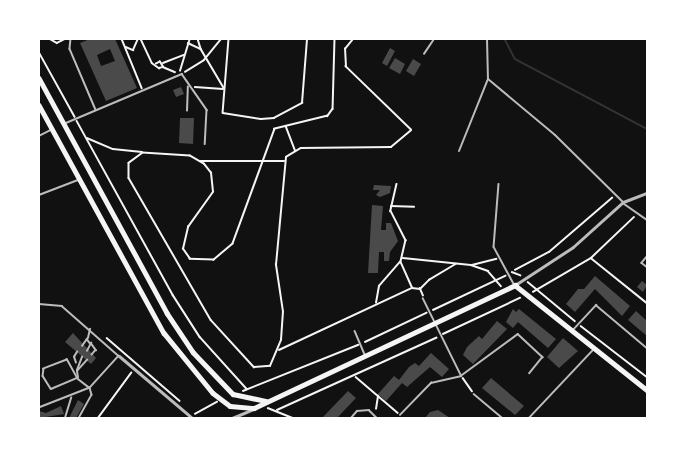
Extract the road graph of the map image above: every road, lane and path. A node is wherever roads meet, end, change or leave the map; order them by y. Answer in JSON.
{"nodes":[{"id":1,"x":50,"y":39,"type":"edge"},
{"id":2,"x":65,"y":39,"type":"edge"},
{"id":3,"x":71,"y":39,"type":"edge"},
{"id":4,"x":122,"y":39,"type":"edge"},
{"id":5,"x":140,"y":39,"type":"edge"},
{"id":6,"x":198,"y":39,"type":"edge"},
{"id":7,"x":221,"y":39,"type":"edge"},
{"id":8,"x":229,"y":39,"type":"edge"},
{"id":9,"x":307,"y":39,"type":"edge"},
{"id":10,"x":335,"y":39,"type":"edge"},
{"id":11,"x":353,"y":39,"type":"edge"},
{"id":12,"x":434,"y":39,"type":"edge"},
{"id":13,"x":487,"y":39,"type":"edge"},
{"id":14,"x":188,"y":40,"type":"edge"},
{"id":15,"x":125,"y":47,"type":"junction"},
{"id":16,"x":201,"y":50,"type":"junction"},
{"id":17,"x":39,"y":52,"type":"edge"},
{"id":18,"x":424,"y":54,"type":"dead end"},
{"id":19,"x":184,"y":55,"type":"junction"},
{"id":20,"x":206,"y":57,"type":"junction"},
{"id":21,"x":156,"y":64,"type":"junction"},
{"id":22,"x":163,"y":65,"type":"junction"},
{"id":23,"x":182,"y":74,"type":"junction"},
{"id":24,"x":39,"y":78,"type":"edge"},
{"id":25,"x":488,"y":79,"type":"junction"},
{"id":26,"x":188,"y":86,"type":"junction"},
{"id":27,"x":225,"y":89,"type":"junction"},
{"id":28,"x":143,"y":91,"type":"junction"},
{"id":29,"x":39,"y":105,"type":"edge"},
{"id":30,"x":96,"y":110,"type":"junction"},
{"id":31,"x":187,"y":111,"type":"dead end"},
{"id":32,"x":76,"y":119,"type":"junction"},
{"id":33,"x":63,"y":124,"type":"junction"},
{"id":34,"x":286,"y":125,"type":"junction"},
{"id":35,"x":52,"y":130,"type":"junction"},
{"id":36,"x":39,"y":136,"type":"edge"},
{"id":37,"x":87,"y":138,"type":"junction"},
{"id":38,"x":205,"y":144,"type":"dead end"},
{"id":39,"x":296,"y":151,"type":"junction"},
{"id":40,"x":459,"y":151,"type":"dead end"},
{"id":41,"x":143,"y":153,"type":"junction"},
{"id":42,"x":199,"y":161,"type":"junction"},
{"id":43,"x":284,"y":161,"type":"junction"},
{"id":44,"x":261,"y":163,"type":"junction"},
{"id":45,"x":79,"y":179,"type":"junction"},
{"id":46,"x":397,"y":184,"type":"dead end"},
{"id":47,"x":499,"y":184,"type":"dead end"},
{"id":48,"x":647,"y":193,"type":"edge"},
{"id":49,"x":39,"y":195,"type":"edge"},
{"id":50,"x":615,"y":195,"type":"junction"},
{"id":51,"x":622,"y":202,"type":"junction"},
{"id":52,"x":390,"y":206,"type":"junction"},
{"id":53,"x":414,"y":207,"type":"dead end"},
{"id":54,"x":639,"y":213,"type":"junction"},
{"id":55,"x":647,"y":220,"type":"edge"},
{"id":56,"x":647,"y":257,"type":"edge"},
{"id":57,"x":403,"y":258,"type":"junction"},
{"id":58,"x":591,"y":258,"type":"junction"},
{"id":59,"x":497,"y":259,"type":"junction"},
{"id":60,"x":401,"y":262,"type":"junction"},
{"id":61,"x":457,"y":263,"type":"junction"},
{"id":62,"x":471,"y":265,"type":"junction"},
{"id":63,"x":647,"y":267,"type":"edge"},
{"id":64,"x":515,"y":271,"type":"junction"},
{"id":65,"x":506,"y":275,"type":"junction"},
{"id":66,"x":497,"y":279,"type":"junction"},
{"id":67,"x":525,"y":279,"type":"junction"},
{"id":68,"x":515,"y":285,"type":"junction"},
{"id":69,"x":412,"y":288,"type":"junction"},
{"id":70,"x":420,"y":290,"type":"junction"},
{"id":71,"x":503,"y":290,"type":"junction"},
{"id":72,"x":536,"y":290,"type":"junction"},
{"id":73,"x":527,"y":294,"type":"junction"},
{"id":74,"x":423,"y":299,"type":"joint"},
{"id":75,"x":508,"y":303,"type":"junction"},
{"id":76,"x":647,"y":303,"type":"edge"},
{"id":77,"x":39,"y":304,"type":"edge"},
{"id":78,"x":376,"y":304,"type":"junction"},
{"id":79,"x":429,"y":311,"type":"junction"},
{"id":80,"x":435,"y":323,"type":"junction"},
{"id":81,"x":579,"y":324,"type":"junction"},
{"id":82,"x":90,"y":329,"type":"junction"},
{"id":83,"x":355,"y":331,"type":"dead end"},
{"id":84,"x":572,"y":331,"type":"junction"},
{"id":85,"x":441,"y":335,"type":"junction"},
{"id":86,"x":107,"y":338,"type":"dead end"},
{"id":87,"x":87,"y":339,"type":"junction"},
{"id":88,"x":91,"y":343,"type":"junction"},
{"id":89,"x":361,"y":344,"type":"junction"},
{"id":90,"x":82,"y":346,"type":"dead end"},
{"id":91,"x":595,"y":348,"type":"junction"},
{"id":92,"x":647,"y":348,"type":"edge"},
{"id":93,"x":278,"y":350,"type":"junction"},
{"id":94,"x":87,"y":351,"type":"dead end"},
{"id":95,"x":77,"y":352,"type":"dead end"},
{"id":96,"x":92,"y":355,"type":"dead end"},
{"id":97,"x":119,"y":356,"type":"junction"},
{"id":98,"x":366,"y":356,"type":"junction"},
{"id":99,"x":82,"y":357,"type":"dead end"},
{"id":100,"x":87,"y":360,"type":"dead end"},
{"id":101,"x":77,"y":363,"type":"junction"},
{"id":102,"x":136,"y":368,"type":"junction"},
{"id":103,"x":647,"y":370,"type":"edge"},
{"id":104,"x":78,"y":371,"type":"junction"},
{"id":105,"x":530,"y":373,"type":"dead end"},
{"id":106,"x":644,"y":374,"type":"junction"},
{"id":107,"x":355,"y":376,"type":"junction"},
{"id":108,"x":461,"y":376,"type":"junction"},
{"id":109,"x":647,"y":377,"type":"edge"},
{"id":110,"x":77,"y":378,"type":"junction"},
{"id":111,"x":90,"y":388,"type":"junction"},
{"id":112,"x":247,"y":389,"type":"junction"},
{"id":113,"x":647,"y":390,"type":"edge"},
{"id":114,"x":233,"y":394,"type":"junction"},
{"id":115,"x":474,"y":394,"type":"joint"},
{"id":116,"x":378,"y":395,"type":"junction"},
{"id":117,"x":71,"y":397,"type":"junction"},
{"id":118,"x":222,"y":400,"type":"junction"},
{"id":119,"x":257,"y":405,"type":"junction"},
{"id":120,"x":39,"y":408,"type":"edge"},
{"id":121,"x":376,"y":409,"type":"dead end"},
{"id":122,"x":276,"y":411,"type":"junction"},
{"id":123,"x":400,"y":415,"type":"joint"},
{"id":124,"x":65,"y":418,"type":"edge"},
{"id":125,"x":80,"y":418,"type":"edge"},
{"id":126,"x":98,"y":418,"type":"edge"},
{"id":127,"x":192,"y":418,"type":"edge"},
{"id":128,"x":232,"y":418,"type":"edge"},
{"id":129,"x":292,"y":418,"type":"edge"},
{"id":130,"x":351,"y":418,"type":"edge"},
{"id":131,"x":377,"y":418,"type":"edge"},
{"id":132,"x":502,"y":418,"type":"edge"},
{"id":133,"x":529,"y":418,"type":"edge"}],
"edges":[{"from":1,"to":2,"type":"path"},
{"from":3,"to":30,"type":"lane"},
{"from":4,"to":15,"type":"path"},
{"from":5,"to":15,"type":"path"},
{"from":5,"to":21,"type":"path"},
{"from":6,"to":16,"type":"path"},
{"from":7,"to":20,"type":"path"},
{"from":8,"to":27,"type":"path"},
{"from":9,"to":27,"type":"path"},
{"from":10,"to":34,"type":"path"},
{"from":11,"to":39,"type":"path"},
{"from":12,"to":18,"type":"lane"},
{"from":13,"to":25,"type":"street"},
{"from":14,"to":16,"type":"path"},
{"from":14,"to":19,"type":"path"},
{"from":15,"to":28,"type":"path"},
{"from":16,"to":20,"type":"path"},
{"from":17,"to":32,"type":"path"},
{"from":19,"to":22,"type":"path"},
{"from":19,"to":23,"type":"path"},
{"from":20,"to":23,"type":"path"},
{"from":20,"to":27,"type":"path"},
{"from":21,"to":22,"type":"path"},
{"from":21,"to":22,"type":"path"},
{"from":22,"to":23,"type":"path"},
{"from":23,"to":26,"type":"lane"},
{"from":23,"to":28,"type":"lane"},
{"from":24,"to":33,"type":"main road"},
{"from":25,"to":40,"type":"street"},
{"from":25,"to":50,"type":"street"},
{"from":26,"to":27,"type":"path"},
{"from":26,"to":31,"type":"lane"},
{"from":26,"to":38,"type":"lane"},
{"from":28,"to":30,"type":"lane"},
{"from":29,"to":35,"type":"main road"},
{"from":30,"to":32,"type":"lane"},
{"from":32,"to":33,"type":"lane"},
{"from":32,"to":37,"type":"path"},
{"from":33,"to":114,"type":"main road"},
{"from":34,"to":39,"type":"path"},
{"from":34,"to":44,"type":"path"},
{"from":35,"to":36,"type":"lane"},
{"from":35,"to":45,"type":"main road"},
{"from":37,"to":41,"type":"path"},
{"from":37,"to":112,"type":"path"},
{"from":39,"to":43,"type":"path"},
{"from":41,"to":42,"type":"path"},
{"from":41,"to":93,"type":"path"},
{"from":42,"to":44,"type":"path"},
{"from":42,"to":44,"type":"path"},
{"from":43,"to":44,"type":"path"},
{"from":43,"to":93,"type":"path"},
{"from":45,"to":49,"type":"lane"},
{"from":45,"to":118,"type":"main road"},
{"from":46,"to":52,"type":"path"},
{"from":47,"to":59,"type":"lane"},
{"from":48,"to":51,"type":"street"},
{"from":50,"to":51,"type":"street"},
{"from":50,"to":64,"type":"path"},
{"from":51,"to":54,"type":"lane"},
{"from":51,"to":67,"type":"street"},
{"from":52,"to":53,"type":"path"},
{"from":52,"to":57,"type":"path"},
{"from":54,"to":55,"type":"lane"},
{"from":54,"to":58,"type":"path"},
{"from":56,"to":63,"type":"lane"},
{"from":57,"to":60,"type":"path"},
{"from":57,"to":61,"type":"path"},
{"from":58,"to":72,"type":"path"},
{"from":58,"to":76,"type":"path"},
{"from":59,"to":62,"type":"path"},
{"from":59,"to":65,"type":"lane"},
{"from":60,"to":69,"type":"path"},
{"from":60,"to":78,"type":"path"},
{"from":61,"to":62,"type":"path"},
{"from":61,"to":70,"type":"path"},
{"from":62,"to":66,"type":"path"},
{"from":64,"to":65,"type":"path"},
{"from":64,"to":67,"type":"path"},
{"from":65,"to":66,"type":"path"},
{"from":65,"to":68,"type":"lane"},
{"from":66,"to":71,"type":"path"},
{"from":66,"to":79,"type":"path"},
{"from":67,"to":68,"type":"street"},
{"from":67,"to":72,"type":"path"},
{"from":68,"to":71,"type":"main road"},
{"from":68,"to":73,"type":"main road"},
{"from":69,"to":70,"type":"path"},
{"from":69,"to":78,"type":"path"},
{"from":70,"to":74,"type":"path"},
{"from":71,"to":75,"type":"path"},
{"from":71,"to":80,"type":"main road"},
{"from":72,"to":73,"type":"path"},
{"from":72,"to":81,"type":"path"},
{"from":73,"to":75,"type":"path"},
{"from":73,"to":84,"type":"main road"},
{"from":74,"to":79,"type":"lane"},
{"from":75,"to":85,"type":"path"},
{"from":77,"to":82,"type":"lane"},
{"from":78,"to":93,"type":"path"},
{"from":79,"to":80,"type":"lane"},
{"from":79,"to":89,"type":"path"},
{"from":80,"to":85,"type":"lane"},
{"from":80,"to":98,"type":"main road"},
{"from":81,"to":84,"type":"lane"},
{"from":81,"to":92,"type":"lane"},
{"from":81,"to":106,"type":"path"},
{"from":82,"to":87,"type":"lane"},
{"from":82,"to":97,"type":"lane"},
{"from":83,"to":89,"type":"lane"},
{"from":84,"to":91,"type":"main road"},
{"from":85,"to":107,"type":"path"},
{"from":85,"to":108,"type":"lane"},
{"from":86,"to":118,"type":"path"},
{"from":87,"to":88,"type":"lane"},
{"from":87,"to":90,"type":"lane"},
{"from":88,"to":94,"type":"lane"},
{"from":88,"to":96,"type":"lane"},
{"from":89,"to":98,"type":"lane"},
{"from":89,"to":112,"type":"path"},
{"from":91,"to":113,"type":"main road"},
{"from":91,"to":133,"type":"lane"},
{"from":95,"to":101,"type":"lane"},
{"from":97,"to":102,"type":"street"},
{"from":97,"to":111,"type":"lane"},
{"from":98,"to":119,"type":"main road"},
{"from":99,"to":101,"type":"lane"},
{"from":100,"to":104,"type":"lane"},
{"from":101,"to":104,"type":"lane"},
{"from":102,"to":126,"type":"path"},
{"from":102,"to":127,"type":"street"},
{"from":103,"to":106,"type":"path"},
{"from":104,"to":110,"type":"lane"},
{"from":105,"to":108,"type":"lane"},
{"from":106,"to":109,"type":"path"},
{"from":107,"to":116,"type":"path"},
{"from":107,"to":122,"type":"path"},
{"from":108,"to":115,"type":"path"},
{"from":108,"to":123,"type":"lane"},
{"from":110,"to":110,"type":"lane"},
{"from":110,"to":111,"type":"lane"},
{"from":111,"to":117,"type":"lane"},
{"from":111,"to":125,"type":"lane"},
{"from":112,"to":114,"type":"path"},
{"from":112,"to":119,"type":"path"},
{"from":114,"to":119,"type":"main road"},
{"from":115,"to":132,"type":"lane"},
{"from":116,"to":121,"type":"path"},
{"from":116,"to":123,"type":"path"},
{"from":117,"to":120,"type":"lane"},
{"from":117,"to":124,"type":"lane"},
{"from":118,"to":119,"type":"main road"},
{"from":119,"to":122,"type":"path"},
{"from":119,"to":128,"type":"street"},
{"from":122,"to":129,"type":"path"},
{"from":130,"to":131,"type":"lane"}]}
